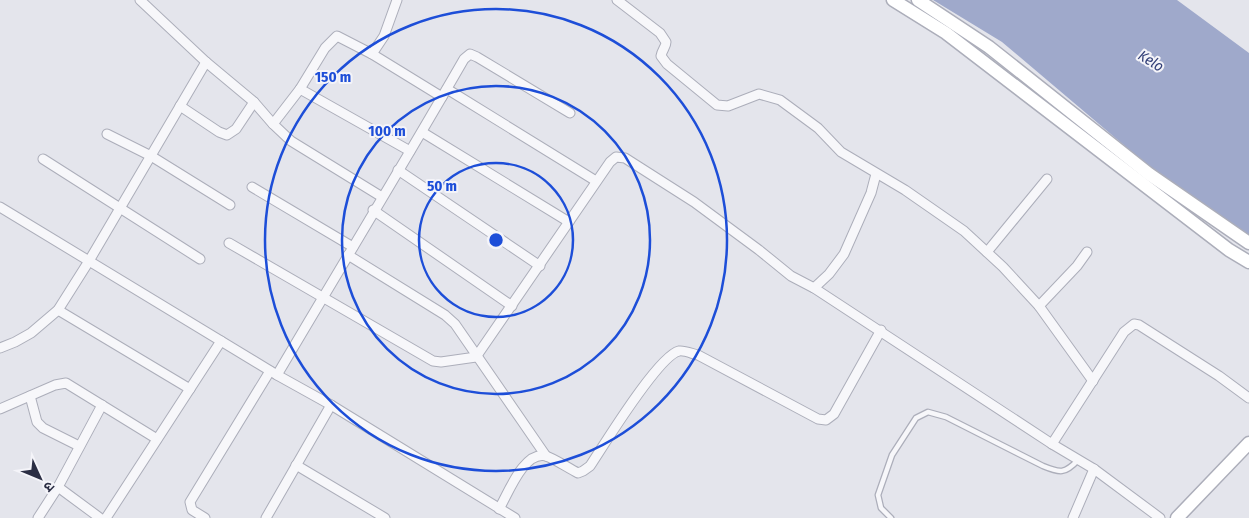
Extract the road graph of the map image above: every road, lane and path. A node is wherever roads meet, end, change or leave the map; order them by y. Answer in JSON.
{"nodes":[{"id":1,"x":140,"y":0,"type":"edge"},
{"id":2,"x":397,"y":0,"type":"edge"},
{"id":3,"x":617,"y":0,"type":"edge"},
{"id":4,"x":893,"y":0,"type":"edge"},
{"id":5,"x":918,"y":0,"type":"edge"},
{"id":6,"x":372,"y":54,"type":"junction"},
{"id":7,"x":206,"y":62,"type":"junction"},
{"id":8,"x":447,"y":88,"type":"junction"},
{"id":9,"x":300,"y":89,"type":"junction"},
{"id":10,"x":442,"y":97,"type":"junction"},
{"id":11,"x":254,"y":102,"type":"junction"},
{"id":12,"x":180,"y":106,"type":"junction"},
{"id":13,"x":570,"y":113,"type":"dead end"},
{"id":14,"x":273,"y":124,"type":"junction"},
{"id":15,"x":422,"y":132,"type":"junction"},
{"id":16,"x":106,"y":134,"type":"dead end"},
{"id":17,"x":410,"y":151,"type":"junction"},
{"id":18,"x":150,"y":156,"type":"junction"},
{"id":19,"x":43,"y":159,"type":"dead end"},
{"id":20,"x":398,"y":170,"type":"junction"},
{"id":21,"x":876,"y":174,"type":"junction"},
{"id":22,"x":1048,"y":179,"type":"dead end"},
{"id":23,"x":596,"y":181,"type":"junction"},
{"id":24,"x":252,"y":187,"type":"dead end"},
{"id":25,"x":382,"y":196,"type":"junction"},
{"id":26,"x":230,"y":205,"type":"dead end"},
{"id":27,"x":0,"y":207,"type":"edge"},
{"id":28,"x":121,"y":208,"type":"junction"},
{"id":29,"x":373,"y":210,"type":"junction"},
{"id":30,"x":569,"y":222,"type":"junction"},
{"id":31,"x":1249,"y":242,"type":"edge"},
{"id":32,"x":229,"y":243,"type":"dead end"},
{"id":33,"x":350,"y":251,"type":"junction"},
{"id":34,"x":987,"y":252,"type":"junction"},
{"id":35,"x":1087,"y":252,"type":"dead end"},
{"id":36,"x":200,"y":259,"type":"dead end"},
{"id":37,"x":89,"y":261,"type":"junction"},
{"id":38,"x":1249,"y":262,"type":"edge"},
{"id":39,"x":540,"y":266,"type":"junction"},
{"id":40,"x":814,"y":288,"type":"junction"},
{"id":41,"x":323,"y":297,"type":"junction"},
{"id":42,"x":512,"y":306,"type":"junction"},
{"id":43,"x":1039,"y":306,"type":"junction"},
{"id":44,"x":58,"y":310,"type":"junction"},
{"id":45,"x":880,"y":330,"type":"junction"},
{"id":46,"x":221,"y":341,"type":"junction"},
{"id":47,"x":0,"y":348,"type":"edge"},
{"id":48,"x":476,"y":357,"type":"junction"},
{"id":49,"x":273,"y":373,"type":"junction"},
{"id":50,"x":1092,"y":381,"type":"junction"},
{"id":51,"x":190,"y":390,"type":"junction"},
{"id":52,"x":30,"y":396,"type":"junction"},
{"id":53,"x":1249,"y":398,"type":"edge"},
{"id":54,"x":102,"y":405,"type":"junction"},
{"id":55,"x":330,"y":405,"type":"junction"},
{"id":56,"x":0,"y":409,"type":"edge"},
{"id":57,"x":158,"y":439,"type":"junction"},
{"id":58,"x":1249,"y":443,"type":"edge"},
{"id":59,"x":1052,"y":444,"type":"junction"},
{"id":60,"x":79,"y":446,"type":"junction"},
{"id":61,"x":546,"y":456,"type":"junction"},
{"id":62,"x":1078,"y":460,"type":"junction"},
{"id":63,"x":296,"y":465,"type":"junction"},
{"id":64,"x":1094,"y":469,"type":"junction"},
{"id":65,"x":58,"y":487,"type":"junction"},
{"id":66,"x":499,"y":509,"type":"junction"},
{"id":67,"x":1175,"y":517,"type":"edge"},
{"id":68,"x":38,"y":518,"type":"edge"},
{"id":69,"x":100,"y":518,"type":"edge"},
{"id":70,"x":106,"y":518,"type":"edge"},
{"id":71,"x":205,"y":518,"type":"edge"},
{"id":72,"x":266,"y":518,"type":"edge"},
{"id":73,"x":385,"y":518,"type":"edge"},
{"id":74,"x":513,"y":518,"type":"edge"},
{"id":75,"x":891,"y":518,"type":"edge"},
{"id":76,"x":1073,"y":518,"type":"edge"},
{"id":77,"x":1160,"y":518,"type":"edge"}],
"edges":[{"from":1,"to":7,"type":"street"},
{"from":2,"to":6,"type":"street"},
{"from":3,"to":21,"type":"street"},
{"from":4,"to":38,"type":"street"},
{"from":5,"to":31,"type":"street"},
{"from":6,"to":9,"type":"street"},
{"from":6,"to":10,"type":"street"},
{"from":7,"to":11,"type":"street"},
{"from":7,"to":12,"type":"street"},
{"from":8,"to":10,"type":"street"},
{"from":8,"to":13,"type":"street"},
{"from":8,"to":23,"type":"street"},
{"from":9,"to":14,"type":"street"},
{"from":9,"to":17,"type":"street"},
{"from":10,"to":15,"type":"street"},
{"from":11,"to":12,"type":"street"},
{"from":11,"to":14,"type":"street"},
{"from":12,"to":18,"type":"street"},
{"from":14,"to":25,"type":"street"},
{"from":15,"to":17,"type":"street"},
{"from":15,"to":30,"type":"street"},
{"from":16,"to":18,"type":"street"},
{"from":17,"to":20,"type":"street"},
{"from":18,"to":26,"type":"street"},
{"from":18,"to":28,"type":"street"},
{"from":19,"to":28,"type":"street"},
{"from":20,"to":25,"type":"street"},
{"from":20,"to":39,"type":"street"},
{"from":21,"to":34,"type":"street"},
{"from":21,"to":40,"type":"street"},
{"from":22,"to":34,"type":"street"},
{"from":23,"to":30,"type":"street"},
{"from":23,"to":40,"type":"street"},
{"from":24,"to":33,"type":"street"},
{"from":25,"to":29,"type":"street"},
{"from":27,"to":37,"type":"street"},
{"from":28,"to":36,"type":"street"},
{"from":28,"to":37,"type":"street"},
{"from":29,"to":33,"type":"street"},
{"from":29,"to":42,"type":"street"},
{"from":30,"to":39,"type":"street"},
{"from":32,"to":41,"type":"street"},
{"from":33,"to":41,"type":"street"},
{"from":33,"to":48,"type":"street"},
{"from":34,"to":43,"type":"street"},
{"from":35,"to":43,"type":"street"},
{"from":37,"to":44,"type":"street"},
{"from":37,"to":46,"type":"street"},
{"from":39,"to":42,"type":"street"},
{"from":40,"to":45,"type":"street"},
{"from":41,"to":48,"type":"street"},
{"from":41,"to":49,"type":"street"},
{"from":42,"to":48,"type":"street"},
{"from":43,"to":50,"type":"street"},
{"from":44,"to":47,"type":"street"},
{"from":44,"to":51,"type":"street"},
{"from":45,"to":59,"type":"street"},
{"from":45,"to":61,"type":"street"},
{"from":46,"to":49,"type":"street"},
{"from":46,"to":51,"type":"street"},
{"from":48,"to":61,"type":"street"},
{"from":49,"to":55,"type":"street"},
{"from":49,"to":71,"type":"street"},
{"from":50,"to":53,"type":"street"},
{"from":50,"to":59,"type":"street"},
{"from":51,"to":57,"type":"street"},
{"from":52,"to":54,"type":"street"},
{"from":52,"to":56,"type":"street"},
{"from":52,"to":60,"type":"street"},
{"from":54,"to":57,"type":"street"},
{"from":54,"to":60,"type":"street"},
{"from":55,"to":63,"type":"street"},
{"from":55,"to":66,"type":"street"},
{"from":57,"to":70,"type":"street"},
{"from":58,"to":67,"type":"street"},
{"from":59,"to":62,"type":"street"},
{"from":60,"to":65,"type":"street"},
{"from":61,"to":66,"type":"street"},
{"from":62,"to":64,"type":"street"},
{"from":62,"to":75,"type":"lane"},
{"from":63,"to":72,"type":"street"},
{"from":63,"to":73,"type":"street"},
{"from":64,"to":76,"type":"street"},
{"from":64,"to":77,"type":"street"},
{"from":65,"to":68,"type":"street"},
{"from":65,"to":69,"type":"street"},
{"from":66,"to":74,"type":"street"}]}
